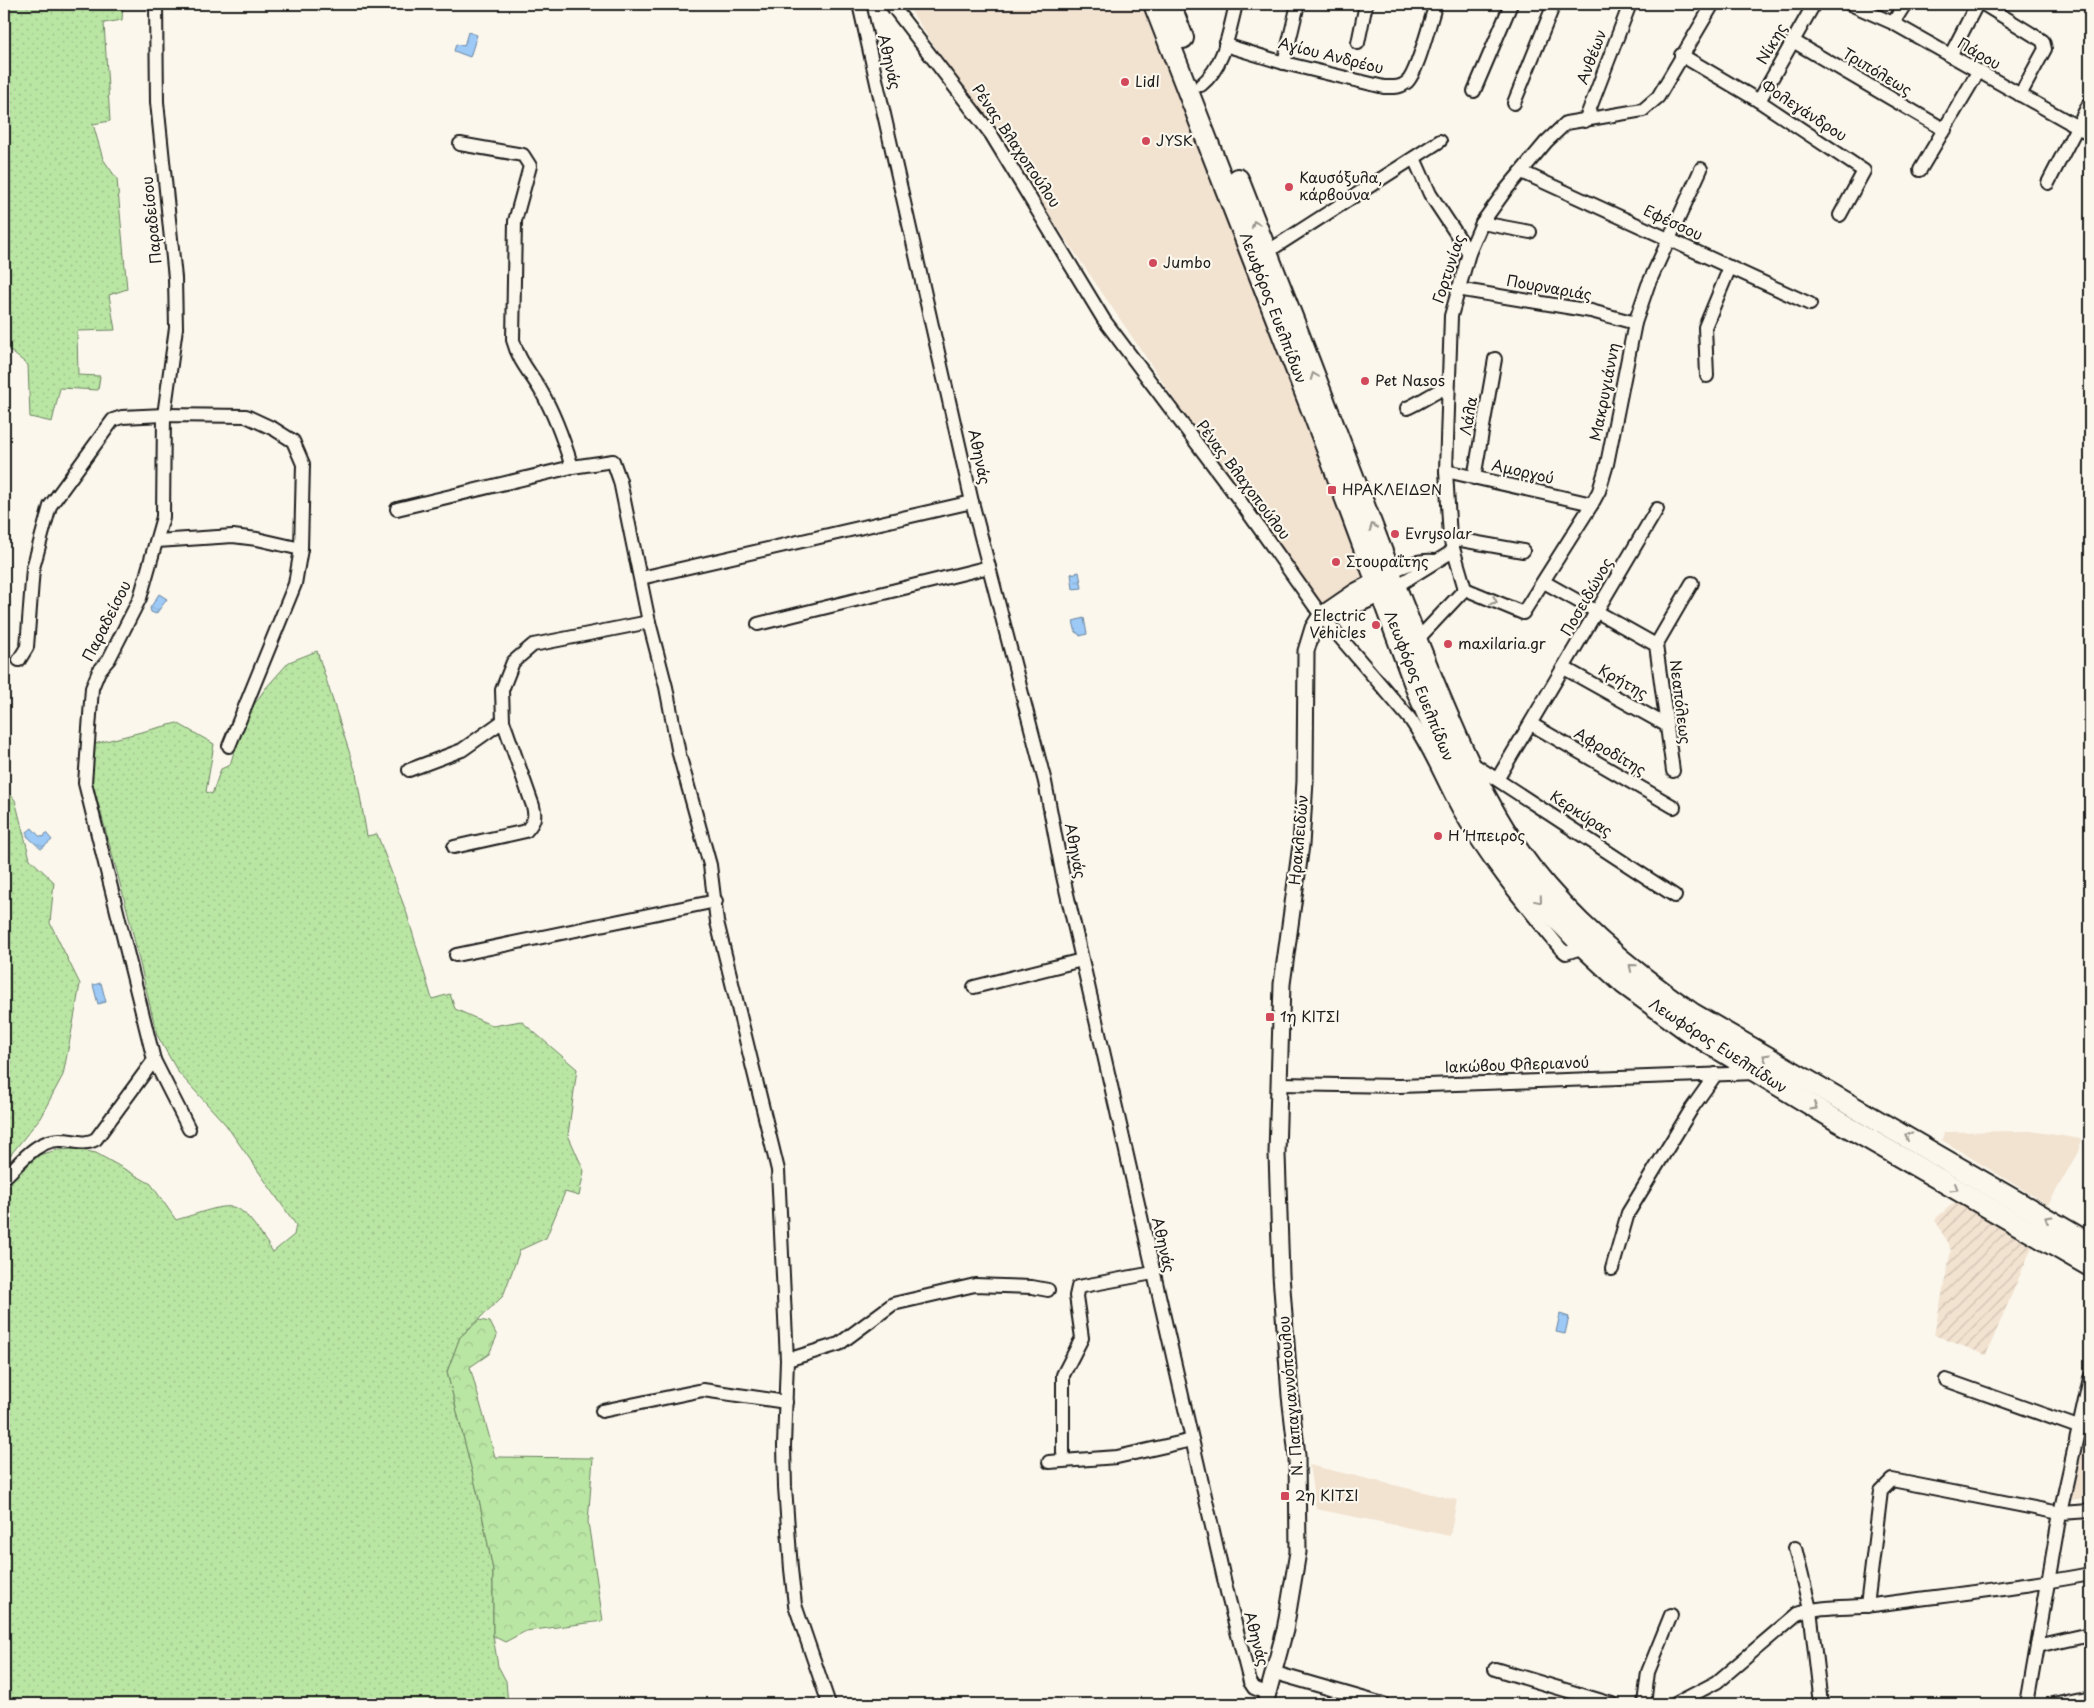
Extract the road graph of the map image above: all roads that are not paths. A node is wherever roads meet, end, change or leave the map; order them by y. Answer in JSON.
{"nodes":[{"id":1,"x":156,"y":4,"type":"edge"},
{"id":2,"x":859,"y":4,"type":"edge"},
{"id":3,"x":891,"y":4,"type":"edge"},
{"id":4,"x":1154,"y":4,"type":"edge"},
{"id":5,"x":1170,"y":4,"type":"edge"},
{"id":6,"x":1236,"y":4,"type":"edge"},
{"id":7,"x":1298,"y":4,"type":"edge"},
{"id":8,"x":1366,"y":4,"type":"edge"},
{"id":9,"x":1436,"y":4,"type":"edge"},
{"id":10,"x":1511,"y":4,"type":"edge"},
{"id":11,"x":1554,"y":4,"type":"edge"},
{"id":12,"x":1630,"y":4,"type":"edge"},
{"id":13,"x":1713,"y":4,"type":"edge"},
{"id":14,"x":1814,"y":4,"type":"edge"},
{"id":15,"x":1850,"y":4,"type":"edge"},
{"id":16,"x":1905,"y":4,"type":"edge"},
{"id":17,"x":1977,"y":4,"type":"edge"},
{"id":18,"x":1983,"y":4,"type":"edge"},
{"id":19,"x":1868,"y":7,"type":"edge"},
{"id":20,"x":1894,"y":23,"type":"junction"},
{"id":21,"x":1793,"y":41,"type":"junction"},
{"id":22,"x":1358,"y":43,"type":"dead end"},
{"id":23,"x":1225,"y":45,"type":"junction"},
{"id":24,"x":1681,"y":55,"type":"junction"},
{"id":25,"x":1950,"y":56,"type":"junction"},
{"id":26,"x":1284,"y":63,"type":"junction"},
{"id":27,"x":1978,"y":72,"type":"junction"},
{"id":28,"x":1201,"y":85,"type":"junction"},
{"id":29,"x":1474,"y":91,"type":"dead end"},
{"id":30,"x":2020,"y":95,"type":"junction"},
{"id":31,"x":1759,"y":101,"type":"junction"},
{"id":32,"x":1514,"y":102,"type":"dead end"},
{"id":33,"x":2090,"y":102,"type":"edge"},
{"id":34,"x":1585,"y":121,"type":"junction"},
{"id":35,"x":2077,"y":126,"type":"junction"},
{"id":36,"x":1945,"y":130,"type":"junction"},
{"id":37,"x":2090,"y":134,"type":"edge"},
{"id":38,"x":1440,"y":141,"type":"dead end"},
{"id":39,"x":460,"y":144,"type":"dead end"},
{"id":40,"x":1414,"y":158,"type":"junction"},
{"id":41,"x":1701,"y":169,"type":"dead end"},
{"id":42,"x":1920,"y":170,"type":"dead end"},
{"id":43,"x":1522,"y":172,"type":"junction"},
{"id":44,"x":2048,"y":183,"type":"dead end"},
{"id":45,"x":1840,"y":215,"type":"dead end"},
{"id":46,"x":1482,"y":223,"type":"junction"},
{"id":47,"x":1530,"y":232,"type":"dead end"},
{"id":48,"x":1671,"y":238,"type":"junction"},
{"id":49,"x":1267,"y":252,"type":"junction"},
{"id":50,"x":1469,"y":253,"type":"junction"},
{"id":51,"x":1730,"y":267,"type":"junction"},
{"id":52,"x":1457,"y":288,"type":"junction"},
{"id":53,"x":1810,"y":304,"type":"dead end"},
{"id":54,"x":1635,"y":323,"type":"junction"},
{"id":55,"x":1495,"y":359,"type":"dead end"},
{"id":56,"x":1707,"y":376,"type":"dead end"},
{"id":57,"x":1448,"y":387,"type":"junction"},
{"id":58,"x":1407,"y":408,"type":"dead end"},
{"id":59,"x":164,"y":415,"type":"junction"},
{"id":60,"x":572,"y":467,"type":"junction"},
{"id":61,"x":1446,"y":472,"type":"junction"},
{"id":62,"x":1474,"y":478,"type":"junction"},
{"id":63,"x":972,"y":502,"type":"junction"},
{"id":64,"x":1592,"y":504,"type":"junction"},
{"id":65,"x":398,"y":508,"type":"dead end"},
{"id":66,"x":1657,"y":509,"type":"dead end"},
{"id":67,"x":1450,"y":538,"type":"junction"},
{"id":68,"x":157,"y":541,"type":"junction"},
{"id":69,"x":301,"y":550,"type":"junction"},
{"id":70,"x":1453,"y":551,"type":"junction"},
{"id":71,"x":1523,"y":551,"type":"dead end"},
{"id":72,"x":989,"y":568,"type":"junction"},
{"id":73,"x":641,"y":578,"type":"junction"},
{"id":74,"x":1544,"y":582,"type":"junction"},
{"id":75,"x":1692,"y":583,"type":"dead end"},
{"id":76,"x":1386,"y":584,"type":"junction"},
{"id":77,"x":1465,"y":589,"type":"junction"},
{"id":78,"x":1597,"y":611,"type":"junction"},
{"id":79,"x":1321,"y":615,"type":"junction"},
{"id":80,"x":649,"y":622,"type":"junction"},
{"id":81,"x":758,"y":624,"type":"dead end"},
{"id":82,"x":1415,"y":642,"type":"junction"},
{"id":83,"x":1656,"y":645,"type":"junction"},
{"id":84,"x":19,"y":660,"type":"dead end"},
{"id":85,"x":1564,"y":668,"type":"junction"},
{"id":86,"x":503,"y":721,"type":"junction"},
{"id":87,"x":1530,"y":724,"type":"junction"},
{"id":88,"x":1666,"y":725,"type":"junction"},
{"id":89,"x":229,"y":746,"type":"dead end"},
{"id":90,"x":1468,"y":761,"type":"junction"},
{"id":91,"x":409,"y":770,"type":"dead end"},
{"id":92,"x":1673,"y":771,"type":"dead end"},
{"id":93,"x":1498,"y":778,"type":"junction"},
{"id":94,"x":1674,"y":807,"type":"dead end"},
{"id":95,"x":454,"y":847,"type":"dead end"},
{"id":96,"x":1675,"y":896,"type":"dead end"},
{"id":97,"x":716,"y":901,"type":"junction"},
{"id":98,"x":1584,"y":947,"type":"junction"},
{"id":99,"x":456,"y":955,"type":"dead end"},
{"id":100,"x":1082,"y":960,"type":"junction"},
{"id":101,"x":974,"y":987,"type":"dead end"},
{"id":102,"x":154,"y":1060,"type":"junction"},
{"id":103,"x":1758,"y":1073,"type":"junction"},
{"id":104,"x":1716,"y":1074,"type":"junction"},
{"id":105,"x":1278,"y":1084,"type":"junction"},
{"id":106,"x":188,"y":1129,"type":"dead end"},
{"id":107,"x":4,"y":1178,"type":"edge"},
{"id":108,"x":2090,"y":1244,"type":"edge"},
{"id":109,"x":2090,"y":1266,"type":"edge"},
{"id":110,"x":1612,"y":1269,"type":"dead end"},
{"id":111,"x":1153,"y":1272,"type":"junction"},
{"id":112,"x":1048,"y":1290,"type":"dead end"},
{"id":113,"x":788,"y":1360,"type":"junction"},
{"id":114,"x":2090,"y":1378,"type":"edge"},
{"id":115,"x":1946,"y":1380,"type":"dead end"},
{"id":116,"x":786,"y":1402,"type":"junction"},
{"id":117,"x":602,"y":1411,"type":"dead end"},
{"id":118,"x":2078,"y":1427,"type":"junction"},
{"id":119,"x":1192,"y":1440,"type":"junction"},
{"id":120,"x":1063,"y":1453,"type":"dead end"},
{"id":121,"x":1049,"y":1462,"type":"dead end"},
{"id":122,"x":2090,"y":1511,"type":"edge"},
{"id":123,"x":2060,"y":1513,"type":"junction"},
{"id":124,"x":1795,"y":1548,"type":"dead end"},
{"id":125,"x":2090,"y":1574,"type":"edge"},
{"id":126,"x":2046,"y":1583,"type":"junction"},
{"id":127,"x":1867,"y":1606,"type":"junction"},
{"id":128,"x":1810,"y":1609,"type":"junction"},
{"id":129,"x":1670,"y":1615,"type":"dead end"},
{"id":130,"x":2090,"y":1634,"type":"edge"},
{"id":131,"x":2037,"y":1646,"type":"junction"},
{"id":132,"x":1495,"y":1669,"type":"dead end"},
{"id":133,"x":1275,"y":1672,"type":"junction"},
{"id":134,"x":2090,"y":1696,"type":"edge"},
{"id":135,"x":1267,"y":1699,"type":"edge"},
{"id":136,"x":829,"y":1704,"type":"edge"},
{"id":137,"x":1383,"y":1704,"type":"edge"},
{"id":138,"x":1612,"y":1704,"type":"edge"},
{"id":139,"x":1644,"y":1704,"type":"edge"},
{"id":140,"x":1675,"y":1704,"type":"edge"},
{"id":141,"x":1822,"y":1704,"type":"edge"},
{"id":142,"x":2027,"y":1704,"type":"edge"},
{"id":143,"x":2053,"y":1704,"type":"edge"}],
"edges":[{"from":1,"to":59,"type":"street","name":"Παραδείσου"},
{"from":2,"to":63,"type":"street","name":"Αθηνάς"},
{"from":3,"to":79,"type":"street","name":"Ρένας Βλαχοπούλου"},
{"from":4,"to":76,"type":"main road","name":"Λεωφόρος Ευελπίδων"},
{"from":5,"to":28,"type":"main road","name":"Λεωφόρος Ευελπίδων"},
{"from":6,"to":23,"type":"street"},
{"from":7,"to":26,"type":"street"},
{"from":8,"to":22,"type":"street"},
{"from":9,"to":26,"type":"street","name":"Αγίου Ανδρέου"},
{"from":10,"to":29,"type":"street"},
{"from":11,"to":32,"type":"street"},
{"from":12,"to":34,"type":"street","name":"Ανθέων"},
{"from":13,"to":24,"type":"street","name":"Γορτυνίας"},
{"from":14,"to":21,"type":"street","name":"Νίκης"},
{"from":15,"to":19,"type":"street","name":"Πάρου"},
{"from":16,"to":20,"type":"street"},
{"from":17,"to":25,"type":"street"},
{"from":18,"to":30,"type":"street"},
{"from":19,"to":20,"type":"street","name":"Πάρου"},
{"from":20,"to":25,"type":"street","name":"Πάρου"},
{"from":21,"to":31,"type":"street","name":"Νίκης"},
{"from":21,"to":36,"type":"street","name":"Τριπόλεως"},
{"from":23,"to":26,"type":"street","name":"Αγίου Ανδρέου"},
{"from":23,"to":28,"type":"street"},
{"from":24,"to":31,"type":"street","name":"Φολεγάνδρου"},
{"from":24,"to":34,"type":"street","name":"Γορτυνίας"},
{"from":25,"to":27,"type":"street","name":"Πάρου"},
{"from":27,"to":30,"type":"street","name":"Πάρου"},
{"from":27,"to":36,"type":"street"},
{"from":49,"to":28,"type":"main road","name":"Λεωφόρος Ευελπίδων","one_way":true},
{"from":30,"to":35,"type":"street","name":"Πάρου"},
{"from":31,"to":45,"type":"street","name":"Φολεγάνδρου"},
{"from":33,"to":35,"type":"street"},
{"from":34,"to":43,"type":"street","name":"Γορτυνίας"},
{"from":35,"to":37,"type":"street","name":"Πάρου"},
{"from":35,"to":44,"type":"street"},
{"from":36,"to":42,"type":"street"},
{"from":38,"to":40,"type":"street"},
{"from":39,"to":60,"type":"street"},
{"from":40,"to":49,"type":"street"},
{"from":40,"to":50,"type":"street"},
{"from":41,"to":48,"type":"street","name":"Μακρυγιάννη"},
{"from":43,"to":46,"type":"street","name":"Γορτυνίας"},
{"from":43,"to":48,"type":"street","name":"Εφέσσου"},
{"from":46,"to":47,"type":"street"},
{"from":46,"to":50,"type":"street","name":"Γορτυνίας"},
{"from":48,"to":51,"type":"street","name":"Εφέσσου"},
{"from":48,"to":54,"type":"street","name":"Μακρυγιάννη"},
{"from":76,"to":49,"type":"main road","name":"Λεωφόρος Ευελπίδων","one_way":true},
{"from":50,"to":52,"type":"street","name":"Γορτυνίας"},
{"from":51,"to":53,"type":"street","name":"Εφέσσου"},
{"from":51,"to":56,"type":"street"},
{"from":52,"to":54,"type":"street","name":"Πουρναριάς"},
{"from":52,"to":57,"type":"street","name":"Γορτυνίας"},
{"from":54,"to":64,"type":"street","name":"Μακρυγιάννη"},
{"from":55,"to":62,"type":"street","name":"Λάλα"},
{"from":57,"to":58,"type":"street"},
{"from":57,"to":61,"type":"street","name":"Γορτυνίας"},
{"from":59,"to":68,"type":"street","name":"Παραδείσου"},
{"from":59,"to":69,"type":"street"},
{"from":59,"to":84,"type":"street"},
{"from":60,"to":65,"type":"street"},
{"from":60,"to":73,"type":"street"},
{"from":61,"to":62,"type":"street","name":"Αμοργού"},
{"from":61,"to":67,"type":"street","name":"Γορτυνίας"},
{"from":62,"to":64,"type":"street","name":"Αμοργού"},
{"from":63,"to":72,"type":"street","name":"Αθηνάς"},
{"from":63,"to":73,"type":"street"},
{"from":64,"to":74,"type":"street","name":"Μακρυγιάννη"},
{"from":66,"to":78,"type":"street","name":"Ποσειδώνος"},
{"from":67,"to":70,"type":"street","name":"Γορτυνίας"},
{"from":67,"to":71,"type":"street"},
{"from":68,"to":69,"type":"street"},
{"from":68,"to":102,"type":"street","name":"Παραδείσου"},
{"from":69,"to":89,"type":"street"},
{"from":70,"to":76,"type":"street"},
{"from":70,"to":77,"type":"street","name":"Γορτυνίας"},
{"from":72,"to":81,"type":"street"},
{"from":72,"to":100,"type":"street","name":"Αθηνάς"},
{"from":73,"to":80,"type":"street"},
{"from":77,"to":74,"type":"street","name":"Μακρυγιάννη","one_way":true},
{"from":74,"to":78,"type":"street","name":"Νεαπόλεως"},
{"from":75,"to":83,"type":"street"},
{"from":76,"to":79,"type":"street","name":"Ηρακλειδών"},
{"from":76,"to":82,"type":"main road","name":"Λεωφόρος Ευελπίδων"},
{"from":76,"to":98,"type":"main road","name":"Λεωφόρος Ευελπίδων","one_way":true},
{"from":77,"to":82,"type":"street"},
{"from":78,"to":83,"type":"street","name":"Νεαπόλεως"},
{"from":78,"to":85,"type":"street","name":"Ποσειδώνος"},
{"from":79,"to":98,"type":"street","name":"Ρένας Βλαχοπούλου"},
{"from":79,"to":105,"type":"street","name":"Ηρακλειδών"},
{"from":80,"to":86,"type":"street"},
{"from":80,"to":97,"type":"street"},
{"from":82,"to":90,"type":"main road","name":"Λεωφόρος Ευελπίδων"},
{"from":83,"to":88,"type":"street","name":"Νεαπόλεως"},
{"from":85,"to":87,"type":"street","name":"Ποσειδώνος"},
{"from":85,"to":88,"type":"street","name":"Κρήτης"},
{"from":86,"to":91,"type":"street"},
{"from":86,"to":95,"type":"street"},
{"from":87,"to":93,"type":"street","name":"Ποσειδώνος"},
{"from":87,"to":94,"type":"street","name":"Αφροδίτης"},
{"from":88,"to":92,"type":"street","name":"Νεαπόλεως"},
{"from":90,"to":93,"type":"street","name":"Κερκύρας"},
{"from":108,"to":90,"type":"main road","name":"Λεωφόρος Ευελπίδων","one_way":true},
{"from":93,"to":96,"type":"street","name":"Κερκύρας"},
{"from":97,"to":99,"type":"street"},
{"from":97,"to":113,"type":"street"},
{"from":98,"to":103,"type":"main road","name":"Λεωφόρος Ευελπίδων"},
{"from":100,"to":101,"type":"street"},
{"from":100,"to":111,"type":"street","name":"Αθηνάς"},
{"from":102,"to":106,"type":"street","name":"Παραδείσου"},
{"from":102,"to":107,"type":"street"},
{"from":103,"to":104,"type":"street","name":"Ιακώβου Φλεριανού"},
{"from":103,"to":109,"type":"main road","name":"Λεωφόρος Ευελπίδων","one_way":true},
{"from":104,"to":105,"type":"street","name":"Ιακώβου Φλεριανού"},
{"from":104,"to":110,"type":"street"},
{"from":105,"to":133,"type":"street","name":"Ν. Παπαγιαννόπουλου"},
{"from":111,"to":119,"type":"street","name":"Αθηνάς"},
{"from":111,"to":120,"type":"street"},
{"from":112,"to":113,"type":"street"},
{"from":113,"to":116,"type":"street"},
{"from":114,"to":118,"type":"street"},
{"from":115,"to":118,"type":"street"},
{"from":116,"to":117,"type":"street"},
{"from":116,"to":136,"type":"street"},
{"from":118,"to":123,"type":"street"},
{"from":119,"to":121,"type":"street"},
{"from":119,"to":135,"type":"street","name":"Αθηνάς"},
{"from":122,"to":123,"type":"street"},
{"from":123,"to":126,"type":"street"},
{"from":123,"to":127,"type":"street"},
{"from":124,"to":128,"type":"street"},
{"from":125,"to":126,"type":"street"},
{"from":126,"to":127,"type":"street"},
{"from":126,"to":131,"type":"street"},
{"from":127,"to":128,"type":"street"},
{"from":128,"to":140,"type":"street"},
{"from":128,"to":141,"type":"street"},
{"from":129,"to":139,"type":"street"},
{"from":130,"to":131,"type":"street"},
{"from":131,"to":142,"type":"street"},
{"from":132,"to":138,"type":"street"},
{"from":133,"to":135,"type":"street","name":"Ν. Παπαγιαννόπουλου"},
{"from":133,"to":137,"type":"street"},
{"from":134,"to":143,"type":"street"}]}
